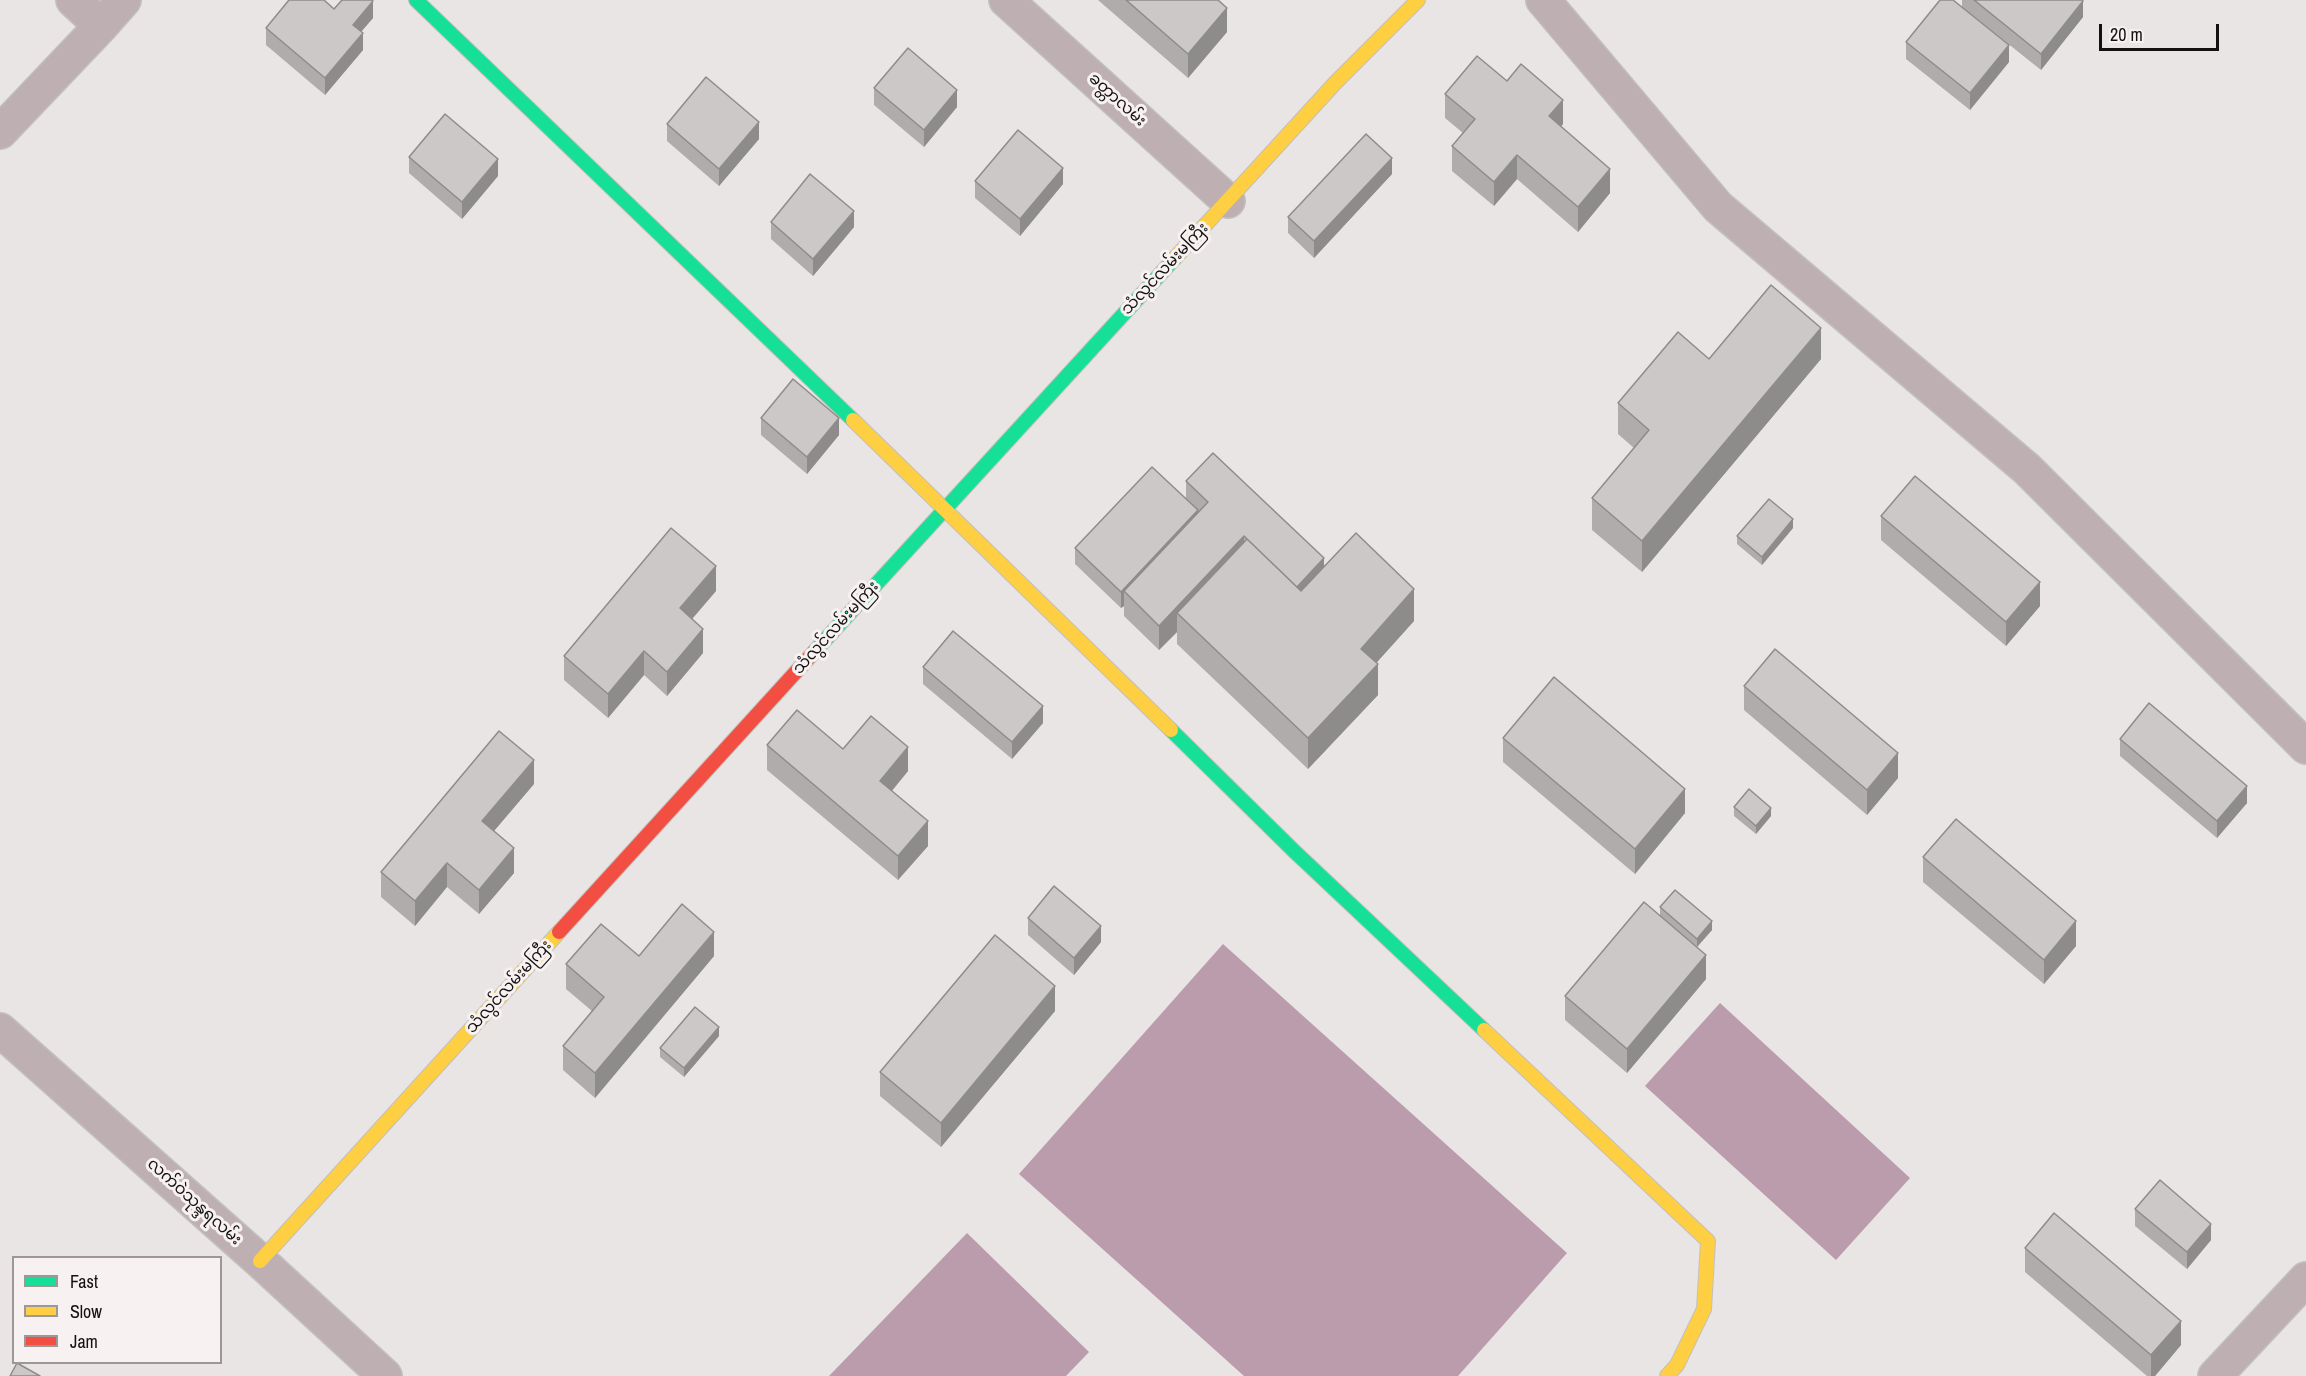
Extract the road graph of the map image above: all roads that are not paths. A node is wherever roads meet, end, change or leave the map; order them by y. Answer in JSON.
{"nodes":[{"id":1,"x":73,"y":0,"type":"edge"},
{"id":2,"x":124,"y":0,"type":"edge"},
{"id":3,"x":416,"y":0,"type":"edge"},
{"id":4,"x":1006,"y":0,"type":"edge"},
{"id":5,"x":1418,"y":0,"type":"edge"},
{"id":6,"x":1543,"y":0,"type":"edge"},
{"id":7,"x":101,"y":26,"type":"junction"},
{"id":8,"x":0,"y":132,"type":"edge"},
{"id":9,"x":1228,"y":201,"type":"junction"},
{"id":10,"x":945,"y":508,"type":"junction"},
{"id":11,"x":2306,"y":747,"type":"edge"},
{"id":12,"x":0,"y":1030,"type":"edge"},
{"id":13,"x":260,"y":1261,"type":"junction"},
{"id":14,"x":2306,"y":1279,"type":"edge"},
{"id":15,"x":385,"y":1376,"type":"edge"},
{"id":16,"x":1667,"y":1376,"type":"edge"},
{"id":17,"x":2215,"y":1376,"type":"edge"}],
"edges":[{"from":1,"to":7,"type":"street"},
{"from":2,"to":7,"type":"street"},
{"from":3,"to":10,"type":"street"},
{"from":4,"to":9,"type":"street","name":"ခတ္တာလမ်း"},
{"from":5,"to":9,"type":"street","name":"သံလွင်လမ်းမကြီး"},
{"from":6,"to":11,"type":"street"},
{"from":7,"to":8,"type":"street"},
{"from":9,"to":10,"type":"street","name":"သံလွင်လမ်းမကြီး"},
{"from":10,"to":13,"type":"street","name":"သံလွင်လမ်းမကြီး"},
{"from":10,"to":16,"type":"street"},
{"from":12,"to":13,"type":"street","name":"လက်ဝဲသုန္ဒရလမ်း"},
{"from":13,"to":15,"type":"street","name":"လက်ဝဲသုန္ဒရလမ်း"},
{"from":14,"to":17,"type":"street"}]}
